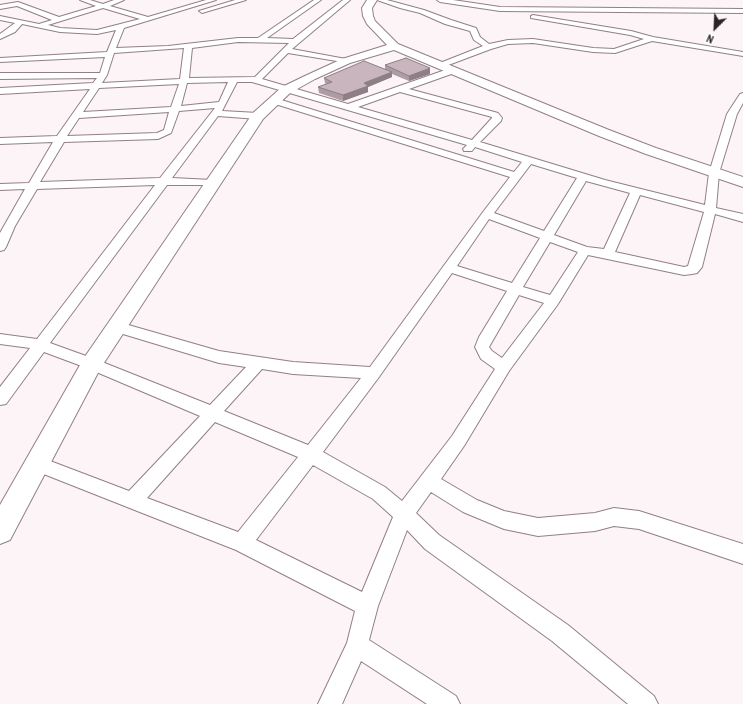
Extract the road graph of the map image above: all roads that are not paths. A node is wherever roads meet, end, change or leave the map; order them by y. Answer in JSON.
{"nodes":[{"id":1,"x":83,"y":0,"type":"edge"},
{"id":2,"x":121,"y":0,"type":"edge"},
{"id":3,"x":213,"y":0,"type":"edge"},
{"id":4,"x":243,"y":0,"type":"edge"},
{"id":5,"x":318,"y":0,"type":"edge"},
{"id":6,"x":347,"y":0,"type":"edge"},
{"id":7,"x":372,"y":0,"type":"edge"},
{"id":8,"x":380,"y":0,"type":"edge"},
{"id":9,"x":440,"y":0,"type":"edge"},
{"id":10,"x":489,"y":0,"type":"edge"},
{"id":11,"x":103,"y":6,"type":"junction"},
{"id":12,"x":0,"y":7,"type":"edge"},
{"id":13,"x":500,"y":9,"type":"junction"},
{"id":14,"x":483,"y":10,"type":"junction"},
{"id":15,"x":743,"y":11,"type":"edge"},
{"id":16,"x":198,"y":12,"type":"dead end"},
{"id":17,"x":0,"y":18,"type":"edge"},
{"id":18,"x":147,"y":19,"type":"junction"},
{"id":19,"x":11,"y":20,"type":"junction"},
{"id":20,"x":59,"y":20,"type":"junction"},
{"id":21,"x":20,"y":22,"type":"junction"},
{"id":22,"x":39,"y":26,"type":"junction"},
{"id":23,"x":122,"y":27,"type":"junction"},
{"id":24,"x":0,"y":37,"type":"edge"},
{"id":25,"x":652,"y":39,"type":"junction"},
{"id":26,"x":260,"y":40,"type":"junction"},
{"id":27,"x":295,"y":41,"type":"junction"},
{"id":28,"x":188,"y":46,"type":"junction"},
{"id":29,"x":394,"y":46,"type":"junction"},
{"id":30,"x":488,"y":47,"type":"junction"},
{"id":31,"x":287,"y":50,"type":"junction"},
{"id":32,"x":111,"y":52,"type":"junction"},
{"id":33,"x":743,"y":54,"type":"edge"},
{"id":34,"x":0,"y":60,"type":"edge"},
{"id":35,"x":346,"y":61,"type":"junction"},
{"id":36,"x":449,"y":68,"type":"junction"},
{"id":37,"x":103,"y":75,"type":"junction"},
{"id":38,"x":0,"y":76,"type":"edge"},
{"id":39,"x":234,"y":79,"type":"junction"},
{"id":40,"x":257,"y":80,"type":"junction"},
{"id":41,"x":184,"y":81,"type":"junction"},
{"id":42,"x":96,"y":86,"type":"junction"},
{"id":43,"x":400,"y":89,"type":"junction"},
{"id":44,"x":1,"y":92,"type":"edge"},
{"id":45,"x":281,"y":95,"type":"junction"},
{"id":46,"x":742,"y":101,"type":"edge"},
{"id":47,"x":222,"y":104,"type":"junction"},
{"id":48,"x":349,"y":107,"type":"junction"},
{"id":49,"x":176,"y":109,"type":"junction"},
{"id":50,"x":215,"y":113,"type":"junction"},
{"id":51,"x":76,"y":116,"type":"junction"},
{"id":52,"x":258,"y":116,"type":"junction"},
{"id":53,"x":61,"y":138,"type":"junction"},
{"id":54,"x":0,"y":141,"type":"edge"},
{"id":55,"x":474,"y":143,"type":"junction"},
{"id":56,"x":459,"y":158,"type":"junction"},
{"id":57,"x":529,"y":160,"type":"junction"},
{"id":58,"x":714,"y":173,"type":"junction"},
{"id":59,"x":517,"y":176,"type":"junction"},
{"id":60,"x":583,"y":177,"type":"junction"},
{"id":61,"x":163,"y":181,"type":"junction"},
{"id":62,"x":743,"y":182,"type":"edge"},
{"id":63,"x":212,"y":183,"type":"junction"},
{"id":64,"x":33,"y":186,"type":"junction"},
{"id":65,"x":0,"y":187,"type":"edge"},
{"id":66,"x":636,"y":191,"type":"junction"},
{"id":67,"x":710,"y":210,"type":"junction"},
{"id":68,"x":487,"y":214,"type":"junction"},
{"id":69,"x":743,"y":218,"type":"edge"},
{"id":70,"x":5,"y":226,"type":"edge"},
{"id":71,"x":547,"y":236,"type":"junction"},
{"id":72,"x":0,"y":247,"type":"edge"},
{"id":73,"x":585,"y":250,"type":"junction"},
{"id":74,"x":608,"y":254,"type":"junction"},
{"id":75,"x":449,"y":268,"type":"junction"},
{"id":76,"x":516,"y":288,"type":"junction"},
{"id":77,"x":553,"y":301,"type":"junction"},
{"id":78,"x":118,"y":327,"type":"junction"},
{"id":79,"x":0,"y":339,"type":"edge"},
{"id":80,"x":41,"y":346,"type":"junction"},
{"id":81,"x":259,"y":363,"type":"junction"},
{"id":82,"x":92,"y":364,"type":"junction"},
{"id":83,"x":504,"y":367,"type":"junction"},
{"id":84,"x":374,"y":373,"type":"junction"},
{"id":85,"x":0,"y":400,"type":"edge"},
{"id":86,"x":212,"y":414,"type":"junction"},
{"id":87,"x":310,"y":454,"type":"junction"},
{"id":88,"x":37,"y":464,"type":"junction"},
{"id":89,"x":428,"y":481,"type":"junction"},
{"id":90,"x":132,"y":501,"type":"junction"},
{"id":91,"x":404,"y":514,"type":"junction"},
{"id":92,"x":0,"y":531,"type":"edge"},
{"id":93,"x":242,"y":543,"type":"junction"},
{"id":94,"x":743,"y":554,"type":"edge"},
{"id":95,"x":367,"y":606,"type":"junction"},
{"id":96,"x":357,"y":645,"type":"junction"},
{"id":97,"x":645,"y":703,"type":"edge"},
{"id":98,"x":330,"y":704,"type":"edge"},
{"id":99,"x":448,"y":704,"type":"edge"}],
"edges":[{"from":1,"to":11,"type":"street"},
{"from":2,"to":11,"type":"street"},
{"from":3,"to":18,"type":"street"},
{"from":4,"to":16,"type":"street"},
{"from":5,"to":26,"type":"street"},
{"from":6,"to":27,"type":"street"},
{"from":7,"to":29,"type":"street"},
{"from":8,"to":30,"type":"street"},
{"from":9,"to":14,"type":"street"},
{"from":10,"to":14,"type":"street"},
{"from":11,"to":18,"type":"street"},
{"from":11,"to":20,"type":"street"},
{"from":12,"to":19,"type":"street"},
{"from":12,"to":20,"type":"street"},
{"from":13,"to":14,"type":"street"},
{"from":13,"to":15,"type":"street"},
{"from":13,"to":25,"type":"street"},
{"from":17,"to":19,"type":"street"},
{"from":18,"to":23,"type":"street"},
{"from":19,"to":21,"type":"street"},
{"from":20,"to":22,"type":"street"},
{"from":21,"to":22,"type":"street"},
{"from":21,"to":24,"type":"street"},
{"from":22,"to":23,"type":"street"},
{"from":23,"to":32,"type":"street"},
{"from":25,"to":30,"type":"street"},
{"from":25,"to":33,"type":"street"},
{"from":26,"to":27,"type":"street"},
{"from":26,"to":28,"type":"street"},
{"from":27,"to":31,"type":"street"},
{"from":28,"to":32,"type":"street"},
{"from":28,"to":41,"type":"street"},
{"from":29,"to":35,"type":"street"},
{"from":29,"to":36,"type":"street"},
{"from":30,"to":36,"type":"street"},
{"from":31,"to":35,"type":"street"},
{"from":31,"to":40,"type":"street"},
{"from":32,"to":34,"type":"street"},
{"from":32,"to":37,"type":"street"},
{"from":35,"to":45,"type":"street"},
{"from":36,"to":43,"type":"street"},
{"from":36,"to":58,"type":"street"},
{"from":37,"to":38,"type":"street"},
{"from":37,"to":42,"type":"street"},
{"from":39,"to":40,"type":"street"},
{"from":39,"to":41,"type":"street"},
{"from":39,"to":47,"type":"street"},
{"from":40,"to":45,"type":"street"},
{"from":41,"to":42,"type":"street"},
{"from":41,"to":49,"type":"street"},
{"from":42,"to":44,"type":"street"},
{"from":42,"to":51,"type":"street"},
{"from":43,"to":48,"type":"street"},
{"from":43,"to":55,"type":"street"},
{"from":45,"to":48,"type":"street"},
{"from":45,"to":52,"type":"street"},
{"from":45,"to":56,"type":"street"},
{"from":46,"to":58,"type":"street"},
{"from":47,"to":49,"type":"street"},
{"from":47,"to":50,"type":"street"},
{"from":48,"to":55,"type":"street"},
{"from":49,"to":51,"type":"street"},
{"from":49,"to":53,"type":"street"},
{"from":50,"to":52,"type":"street"},
{"from":50,"to":61,"type":"street"},
{"from":51,"to":53,"type":"street"},
{"from":52,"to":63,"type":"street"},
{"from":53,"to":54,"type":"street"},
{"from":53,"to":64,"type":"street"},
{"from":55,"to":56,"type":"street"},
{"from":55,"to":57,"type":"street"},
{"from":56,"to":59,"type":"street"},
{"from":57,"to":59,"type":"street"},
{"from":57,"to":60,"type":"street"},
{"from":58,"to":62,"type":"street"},
{"from":58,"to":67,"type":"street"},
{"from":59,"to":68,"type":"street"},
{"from":60,"to":66,"type":"street"},
{"from":60,"to":71,"type":"street"},
{"from":61,"to":63,"type":"street"},
{"from":61,"to":64,"type":"street"},
{"from":61,"to":80,"type":"street"},
{"from":63,"to":78,"type":"street"},
{"from":64,"to":65,"type":"street"},
{"from":64,"to":70,"type":"street"},
{"from":66,"to":67,"type":"street"},
{"from":66,"to":74,"type":"street"},
{"from":67,"to":69,"type":"street"},
{"from":67,"to":74,"type":"street"},
{"from":68,"to":71,"type":"street"},
{"from":68,"to":75,"type":"street"},
{"from":70,"to":72,"type":"street"},
{"from":71,"to":73,"type":"street"},
{"from":71,"to":76,"type":"street"},
{"from":73,"to":74,"type":"street"},
{"from":73,"to":77,"type":"street"},
{"from":75,"to":76,"type":"street"},
{"from":75,"to":84,"type":"street"},
{"from":76,"to":77,"type":"street"},
{"from":76,"to":83,"type":"street"},
{"from":77,"to":83,"type":"street"},
{"from":78,"to":81,"type":"street"},
{"from":78,"to":82,"type":"street"},
{"from":79,"to":80,"type":"street"},
{"from":80,"to":82,"type":"street"},
{"from":80,"to":85,"type":"street"},
{"from":81,"to":84,"type":"street"},
{"from":81,"to":86,"type":"street"},
{"from":82,"to":86,"type":"street"},
{"from":82,"to":88,"type":"street"},
{"from":83,"to":89,"type":"street"},
{"from":84,"to":87,"type":"street"},
{"from":86,"to":87,"type":"street"},
{"from":86,"to":90,"type":"street"},
{"from":87,"to":91,"type":"street"},
{"from":87,"to":93,"type":"street"},
{"from":88,"to":90,"type":"street"},
{"from":88,"to":92,"type":"street"},
{"from":89,"to":91,"type":"street"},
{"from":89,"to":94,"type":"street"},
{"from":90,"to":93,"type":"street"},
{"from":91,"to":95,"type":"street"},
{"from":91,"to":97,"type":"street"},
{"from":93,"to":95,"type":"street"},
{"from":95,"to":96,"type":"street"},
{"from":96,"to":98,"type":"street"},
{"from":96,"to":99,"type":"street"}]}
